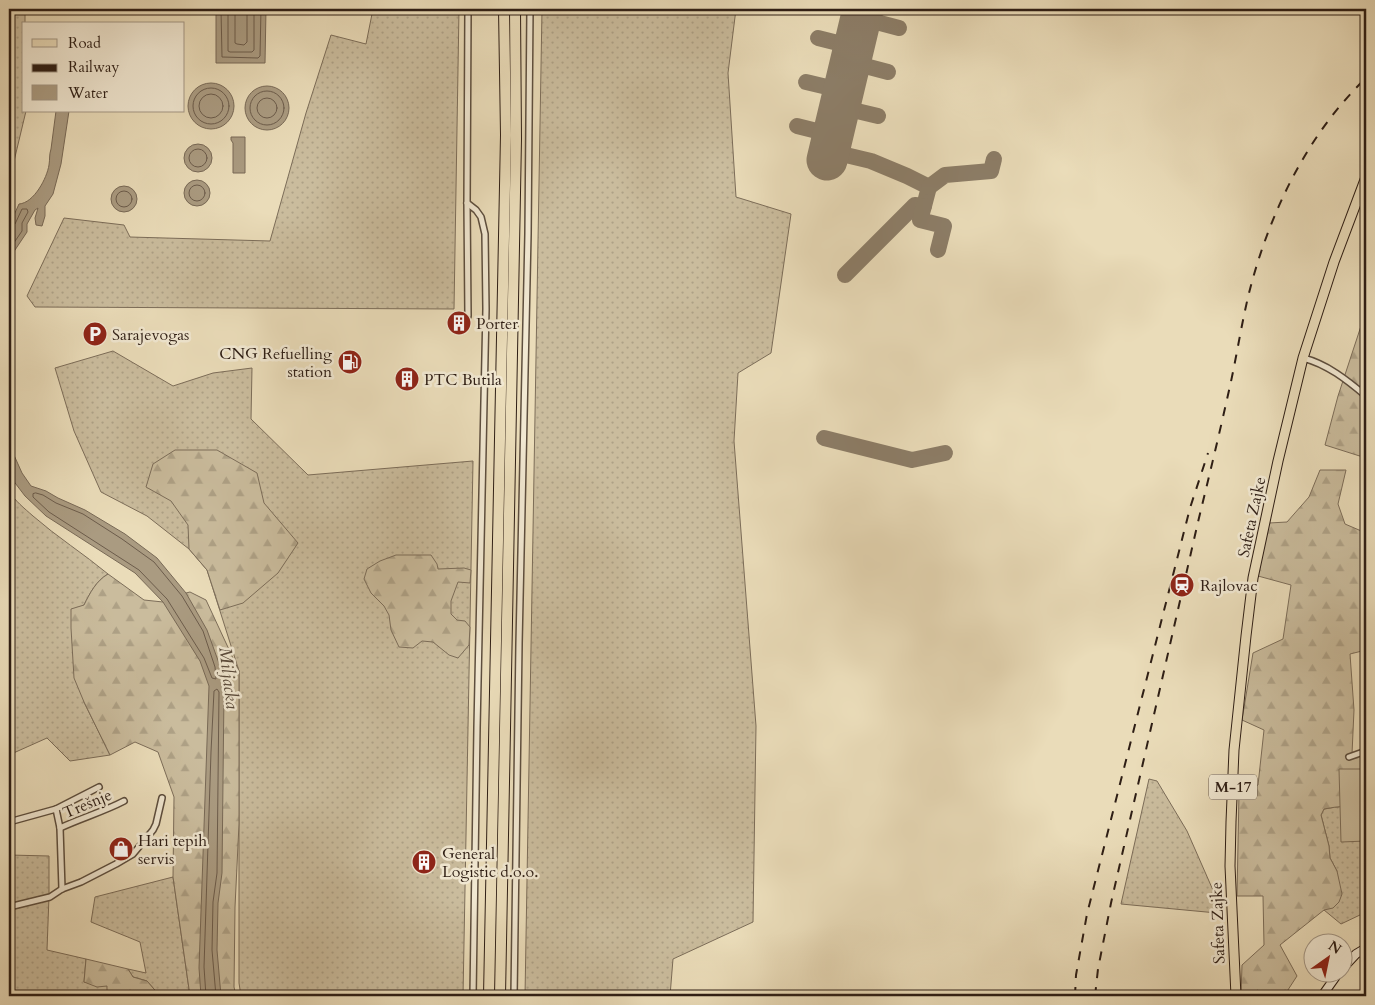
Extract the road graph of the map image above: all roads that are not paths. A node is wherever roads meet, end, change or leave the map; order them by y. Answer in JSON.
{"nodes":[{"id":1,"x":468,"y":9,"type":"edge"},
{"id":2,"x":504,"y":9,"type":"edge"},
{"id":3,"x":515,"y":9,"type":"edge"},
{"id":4,"x":530,"y":9,"type":"edge"},
{"id":5,"x":1366,"y":176,"type":"edge"},
{"id":6,"x":467,"y":203,"type":"junction"},
{"id":7,"x":468,"y":316,"type":"dead end"},
{"id":8,"x":1303,"y":358,"type":"junction"},
{"id":9,"x":1366,"y":396,"type":"edge"},
{"id":10,"x":1366,"y":751,"type":"edge"},
{"id":11,"x":1349,"y":757,"type":"dead end"},
{"id":12,"x":98,"y":787,"type":"dead end"},
{"id":13,"x":162,"y":798,"type":"dead end"},
{"id":14,"x":124,"y":801,"type":"dead end"},
{"id":15,"x":56,"y":809,"type":"junction"},
{"id":16,"x":9,"y":822,"type":"edge"},
{"id":17,"x":60,"y":828,"type":"junction"},
{"id":18,"x":62,"y":889,"type":"junction"},
{"id":19,"x":9,"y":907,"type":"edge"},
{"id":20,"x":1366,"y":948,"type":"edge"},
{"id":21,"x":1352,"y":958,"type":"edge"},
{"id":22,"x":1332,"y":982,"type":"edge"},
{"id":23,"x":473,"y":996,"type":"edge"},
{"id":24,"x":489,"y":996,"type":"edge"},
{"id":25,"x":500,"y":996,"type":"edge"},
{"id":26,"x":514,"y":996,"type":"edge"},
{"id":27,"x":1236,"y":996,"type":"edge"},
{"id":28,"x":1322,"y":996,"type":"edge"}],
"edges":[{"from":1,"to":6,"type":"street"},
{"from":2,"to":24,"type":"highway"},
{"from":3,"to":25,"type":"highway"},
{"from":4,"to":26,"type":"street"},
{"from":5,"to":8,"type":"main road","name":"Safeta Zajke","number":"M-17"},
{"from":6,"to":7,"type":"street"},
{"from":6,"to":23,"type":"street"},
{"from":8,"to":9,"type":"street"},
{"from":8,"to":27,"type":"main road","name":"Safeta Zajke","number":"M-17"},
{"from":10,"to":11,"type":"street"},
{"from":12,"to":15,"type":"street"},
{"from":13,"to":18,"type":"street"},
{"from":14,"to":17,"type":"street","name":"Trešnje"},
{"from":15,"to":16,"type":"street","name":"Trešnje"},
{"from":15,"to":17,"type":"street","name":"Trešnje"},
{"from":17,"to":18,"type":"street","name":"Trešnje"},
{"from":18,"to":19,"type":"street"},
{"from":20,"to":21,"type":"street"},
{"from":22,"to":28,"type":"street"}]}
